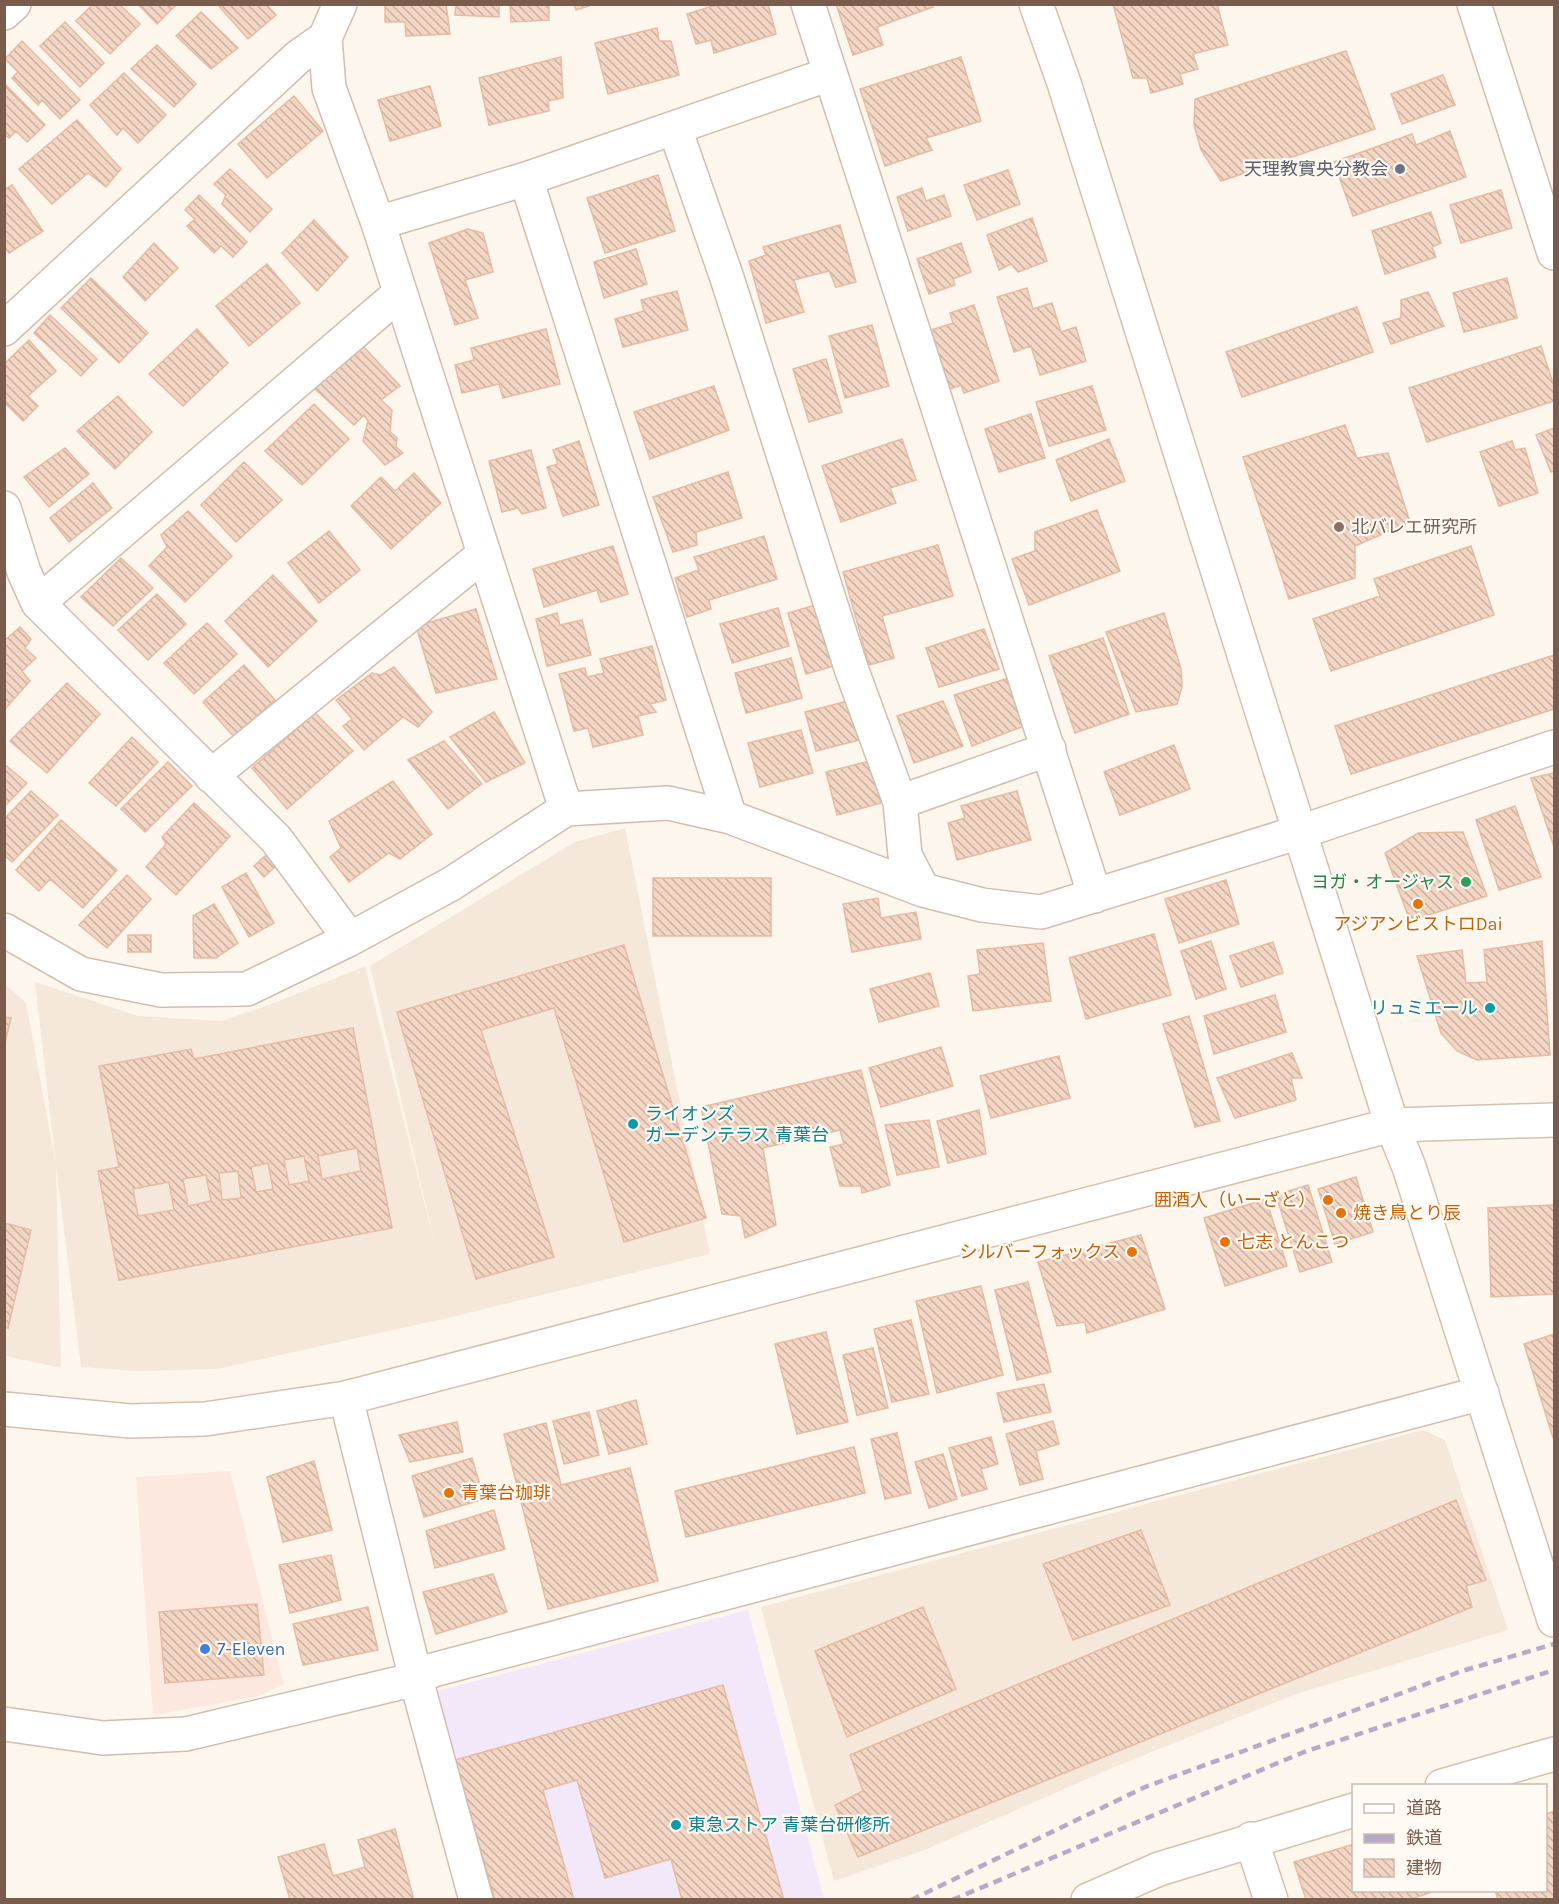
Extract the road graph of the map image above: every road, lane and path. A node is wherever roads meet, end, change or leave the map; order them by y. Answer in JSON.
{"nodes":[{"id":1,"x":14,"y":4,"type":"edge"},
{"id":2,"x":340,"y":4,"type":"edge"},
{"id":3,"x":808,"y":4,"type":"edge"},
{"id":4,"x":1036,"y":4,"type":"edge"},
{"id":5,"x":1474,"y":4,"type":"edge"},
{"id":6,"x":4,"y":13,"type":"edge"},
{"id":7,"x":325,"y":38,"type":"junction"},
{"id":8,"x":830,"y":74,"type":"junction"},
{"id":9,"x":675,"y":129,"type":"junction"},
{"id":10,"x":526,"y":179,"type":"junction"},
{"id":11,"x":378,"y":223,"type":"junction"},
{"id":12,"x":1554,"y":253,"type":"edge"},
{"id":13,"x":399,"y":294,"type":"junction"},
{"id":14,"x":4,"y":329,"type":"edge"},
{"id":15,"x":4,"y":507,"type":"edge"},
{"id":16,"x":483,"y":555,"type":"junction"},
{"id":17,"x":38,"y":603,"type":"junction"},
{"id":18,"x":1554,"y":747,"type":"edge"},
{"id":19,"x":1049,"y":749,"type":"junction"},
{"id":20,"x":211,"y":776,"type":"junction"},
{"id":21,"x":900,"y":802,"type":"junction"},
{"id":22,"x":566,"y":809,"type":"junction"},
{"id":23,"x":730,"y":817,"type":"junction"},
{"id":24,"x":1300,"y":832,"type":"junction"},
{"id":25,"x":923,"y":890,"type":"junction"},
{"id":26,"x":1095,"y":896,"type":"junction"},
{"id":27,"x":4,"y":930,"type":"edge"},
{"id":28,"x":350,"y":939,"type":"junction"},
{"id":29,"x":1554,"y":1120,"type":"edge"},
{"id":30,"x":1392,"y":1125,"type":"junction"},
{"id":31,"x":1482,"y":1393,"type":"junction"},
{"id":32,"x":346,"y":1398,"type":"junction"},
{"id":33,"x":4,"y":1409,"type":"edge"},
{"id":34,"x":1545,"y":1557,"type":"edge"},
{"id":35,"x":1554,"y":1620,"type":"edge"},
{"id":36,"x":416,"y":1679,"type":"junction"},
{"id":37,"x":4,"y":1724,"type":"edge"},
{"id":38,"x":1554,"y":1754,"type":"edge"},
{"id":39,"x":1446,"y":1784,"type":"edge"},
{"id":40,"x":1352,"y":1810,"type":"edge"},
{"id":41,"x":1251,"y":1839,"type":"junction"},
{"id":42,"x":476,"y":1899,"type":"edge"},
{"id":43,"x":1088,"y":1899,"type":"edge"},
{"id":44,"x":1271,"y":1899,"type":"edge"}],
"edges":[{"from":1,"to":6,"type":"street"},
{"from":2,"to":7,"type":"street"},
{"from":3,"to":8,"type":"street"},
{"from":4,"to":24,"type":"street"},
{"from":5,"to":12,"type":"street"},
{"from":7,"to":11,"type":"street"},
{"from":7,"to":14,"type":"street"},
{"from":8,"to":9,"type":"street"},
{"from":8,"to":19,"type":"street"},
{"from":9,"to":10,"type":"street"},
{"from":9,"to":21,"type":"street"},
{"from":10,"to":11,"type":"street"},
{"from":10,"to":23,"type":"street"},
{"from":11,"to":13,"type":"street"},
{"from":13,"to":16,"type":"street"},
{"from":13,"to":17,"type":"street"},
{"from":15,"to":17,"type":"street"},
{"from":16,"to":20,"type":"street"},
{"from":16,"to":22,"type":"street"},
{"from":17,"to":20,"type":"street"},
{"from":18,"to":24,"type":"street"},
{"from":19,"to":21,"type":"street"},
{"from":19,"to":26,"type":"street"},
{"from":20,"to":28,"type":"street"},
{"from":21,"to":25,"type":"street"},
{"from":22,"to":23,"type":"street"},
{"from":22,"to":28,"type":"street"},
{"from":23,"to":25,"type":"street"},
{"from":24,"to":26,"type":"street"},
{"from":24,"to":30,"type":"street"},
{"from":25,"to":26,"type":"street"},
{"from":27,"to":28,"type":"street"},
{"from":29,"to":30,"type":"street"},
{"from":30,"to":31,"type":"street"},
{"from":30,"to":32,"type":"street"},
{"from":31,"to":34,"type":"street"},
{"from":31,"to":36,"type":"street"},
{"from":32,"to":33,"type":"street"},
{"from":32,"to":36,"type":"street"},
{"from":34,"to":35,"type":"street"},
{"from":36,"to":37,"type":"street"},
{"from":36,"to":42,"type":"street"},
{"from":38,"to":39,"type":"street"},
{"from":40,"to":41,"type":"street"},
{"from":41,"to":43,"type":"street"},
{"from":41,"to":44,"type":"street"}]}
